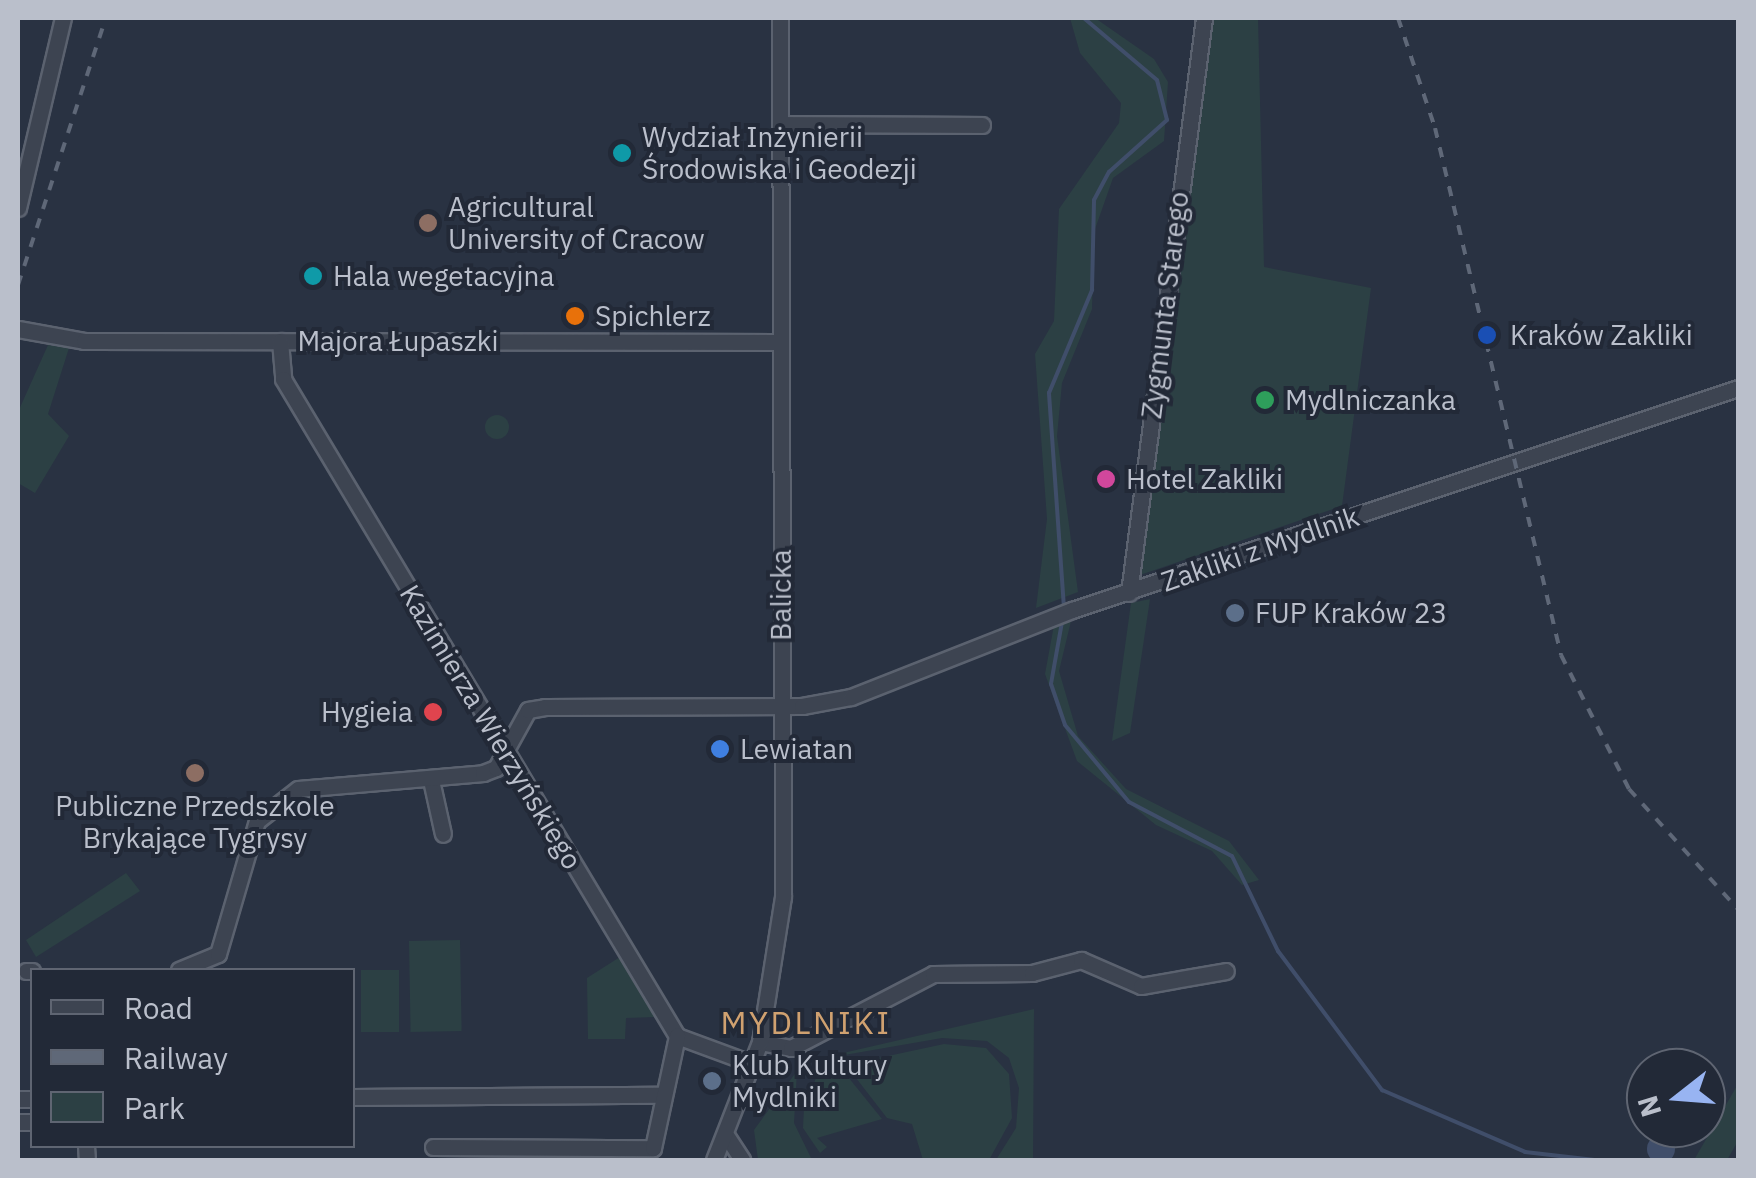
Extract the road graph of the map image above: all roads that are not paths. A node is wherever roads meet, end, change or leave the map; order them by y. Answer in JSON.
{"nodes":[{"id":1,"x":63,"y":18,"type":"edge"},
{"id":2,"x":780,"y":18,"type":"edge"},
{"id":3,"x":1204,"y":18,"type":"edge"},
{"id":4,"x":780,"y":124,"type":"junction"},
{"id":5,"x":982,"y":125,"type":"dead end"},
{"id":6,"x":18,"y":208,"type":"edge"},
{"id":7,"x":18,"y":329,"type":"edge"},
{"id":8,"x":280,"y":342,"type":"junction"},
{"id":9,"x":780,"y":342,"type":"junction"},
{"id":10,"x":1738,"y":388,"type":"edge"},
{"id":11,"x":1129,"y":593,"type":"junction"},
{"id":12,"x":782,"y":704,"type":"junction"},
{"id":13,"x":504,"y":757,"type":"junction"},
{"id":14,"x":431,"y":780,"type":"junction"},
{"id":15,"x":443,"y":834,"type":"dead end"},
{"id":16,"x":218,"y":962,"type":"edge"},
{"id":17,"x":189,"y":968,"type":"edge"},
{"id":18,"x":1226,"y":970,"type":"dead end"},
{"id":19,"x":676,"y":1036,"type":"junction"},
{"id":20,"x":760,"y":1042,"type":"junction"},
{"id":21,"x":754,"y":1064,"type":"junction"},
{"id":22,"x":658,"y":1094,"type":"junction"},
{"id":23,"x":355,"y":1096,"type":"edge"},
{"id":24,"x":726,"y":1135,"type":"junction"},
{"id":25,"x":433,"y":1148,"type":"dead end"},
{"id":26,"x":714,"y":1160,"type":"edge"},
{"id":27,"x":742,"y":1160,"type":"edge"}],
"edges":[{"from":1,"to":6,"type":"street"},
{"from":2,"to":4,"type":"street","name":"Balicka"},
{"from":3,"to":11,"type":"street","name":"Zygmunta Starego"},
{"from":4,"to":5,"type":"street"},
{"from":4,"to":9,"type":"street","name":"Balicka"},
{"from":7,"to":8,"type":"street","name":"Majora Łupaszki"},
{"from":8,"to":9,"type":"street","name":"Majora Łupaszki"},
{"from":8,"to":13,"type":"street","name":"Kazimierza Wierzyńskiego"},
{"from":9,"to":12,"type":"street","name":"Balicka"},
{"from":10,"to":11,"type":"street","name":"Zakliki z Mydlnik"},
{"from":11,"to":12,"type":"street","name":"Zakliki z Mydlnik"},
{"from":12,"to":13,"type":"street","name":"Zakliki z Mydlnik"},
{"from":12,"to":20,"type":"street","name":"Balicka"},
{"from":13,"to":14,"type":"street"},
{"from":13,"to":19,"type":"street","name":"Kazimierza Wierzyńskiego"},
{"from":14,"to":15,"type":"street"},
{"from":14,"to":16,"type":"street"},
{"from":16,"to":17,"type":"street"},
{"from":18,"to":20,"type":"street"},
{"from":19,"to":21,"type":"street"},
{"from":19,"to":22,"type":"street"},
{"from":20,"to":21,"type":"street","name":"Balicka"},
{"from":21,"to":24,"type":"street","name":"Balicka"},
{"from":22,"to":23,"type":"street"},
{"from":22,"to":25,"type":"street"},
{"from":24,"to":26,"type":"street","name":"Balicka"},
{"from":24,"to":27,"type":"street"}]}
